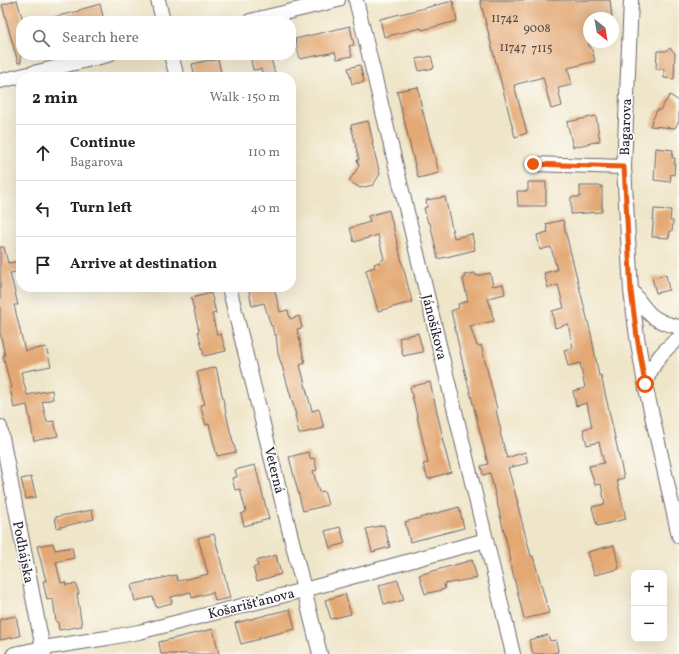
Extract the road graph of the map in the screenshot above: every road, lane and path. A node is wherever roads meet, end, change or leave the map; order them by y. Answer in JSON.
{"nodes":[{"id":1,"x":158,"y":0,"type":"edge"},
{"id":2,"x":338,"y":0,"type":"edge"},
{"id":3,"x":356,"y":0,"type":"edge"},
{"id":4,"x":631,"y":0,"type":"edge"},
{"id":5,"x":162,"y":16,"type":"edge"},
{"id":6,"x":271,"y":16,"type":"edge"},
{"id":7,"x":87,"y":60,"type":"edge"},
{"id":8,"x":172,"y":60,"type":"edge"},
{"id":9,"x":37,"y":72,"type":"edge"},
{"id":10,"x":176,"y":72,"type":"edge"},
{"id":11,"x":16,"y":77,"type":"edge"},
{"id":12,"x":0,"y":81,"type":"edge"},
{"id":13,"x":533,"y":164,"type":"dead end"},
{"id":14,"x":624,"y":167,"type":"junction"},
{"id":15,"x":631,"y":291,"type":"junction"},
{"id":16,"x":230,"y":292,"type":"edge"},
{"id":17,"x":679,"y":327,"type":"edge"},
{"id":18,"x":679,"y":338,"type":"edge"},
{"id":19,"x":645,"y":384,"type":"junction"},
{"id":20,"x":0,"y":427,"type":"edge"},
{"id":21,"x":679,"y":536,"type":"edge"},
{"id":22,"x":486,"y":540,"type":"junction"},
{"id":23,"x":304,"y":590,"type":"junction"},
{"id":24,"x":44,"y":651,"type":"edge"},
{"id":25,"x":14,"y":654,"type":"edge"},
{"id":26,"x":320,"y":654,"type":"edge"},
{"id":27,"x":513,"y":654,"type":"edge"}],
"edges":[{"from":1,"to":5,"type":"street"},
{"from":2,"to":6,"type":"street"},
{"from":3,"to":22,"type":"street","name":"Jánošíkova"},
{"from":4,"to":14,"type":"street","name":"Bagarova"},
{"from":7,"to":9,"type":"street"},
{"from":8,"to":10,"type":"street"},
{"from":11,"to":12,"type":"street"},
{"from":13,"to":14,"type":"street"},
{"from":14,"to":15,"type":"street","name":"Bagarova"},
{"from":15,"to":17,"type":"street"},
{"from":15,"to":19,"type":"street","name":"Bagarova"},
{"from":16,"to":23,"type":"street","name":"Veterná"},
{"from":18,"to":19,"type":"street"},
{"from":19,"to":21,"type":"street","name":"Bagarova"},
{"from":20,"to":24,"type":"street","name":"Podhájska"},
{"from":22,"to":23,"type":"street","name":"Košarišťanova"},
{"from":22,"to":27,"type":"street","name":"Jánošíkova"},
{"from":23,"to":24,"type":"street","name":"Košarišťanova"},
{"from":23,"to":26,"type":"street","name":"Veterná"},
{"from":24,"to":25,"type":"street","name":"Košarišťanova"}]}
